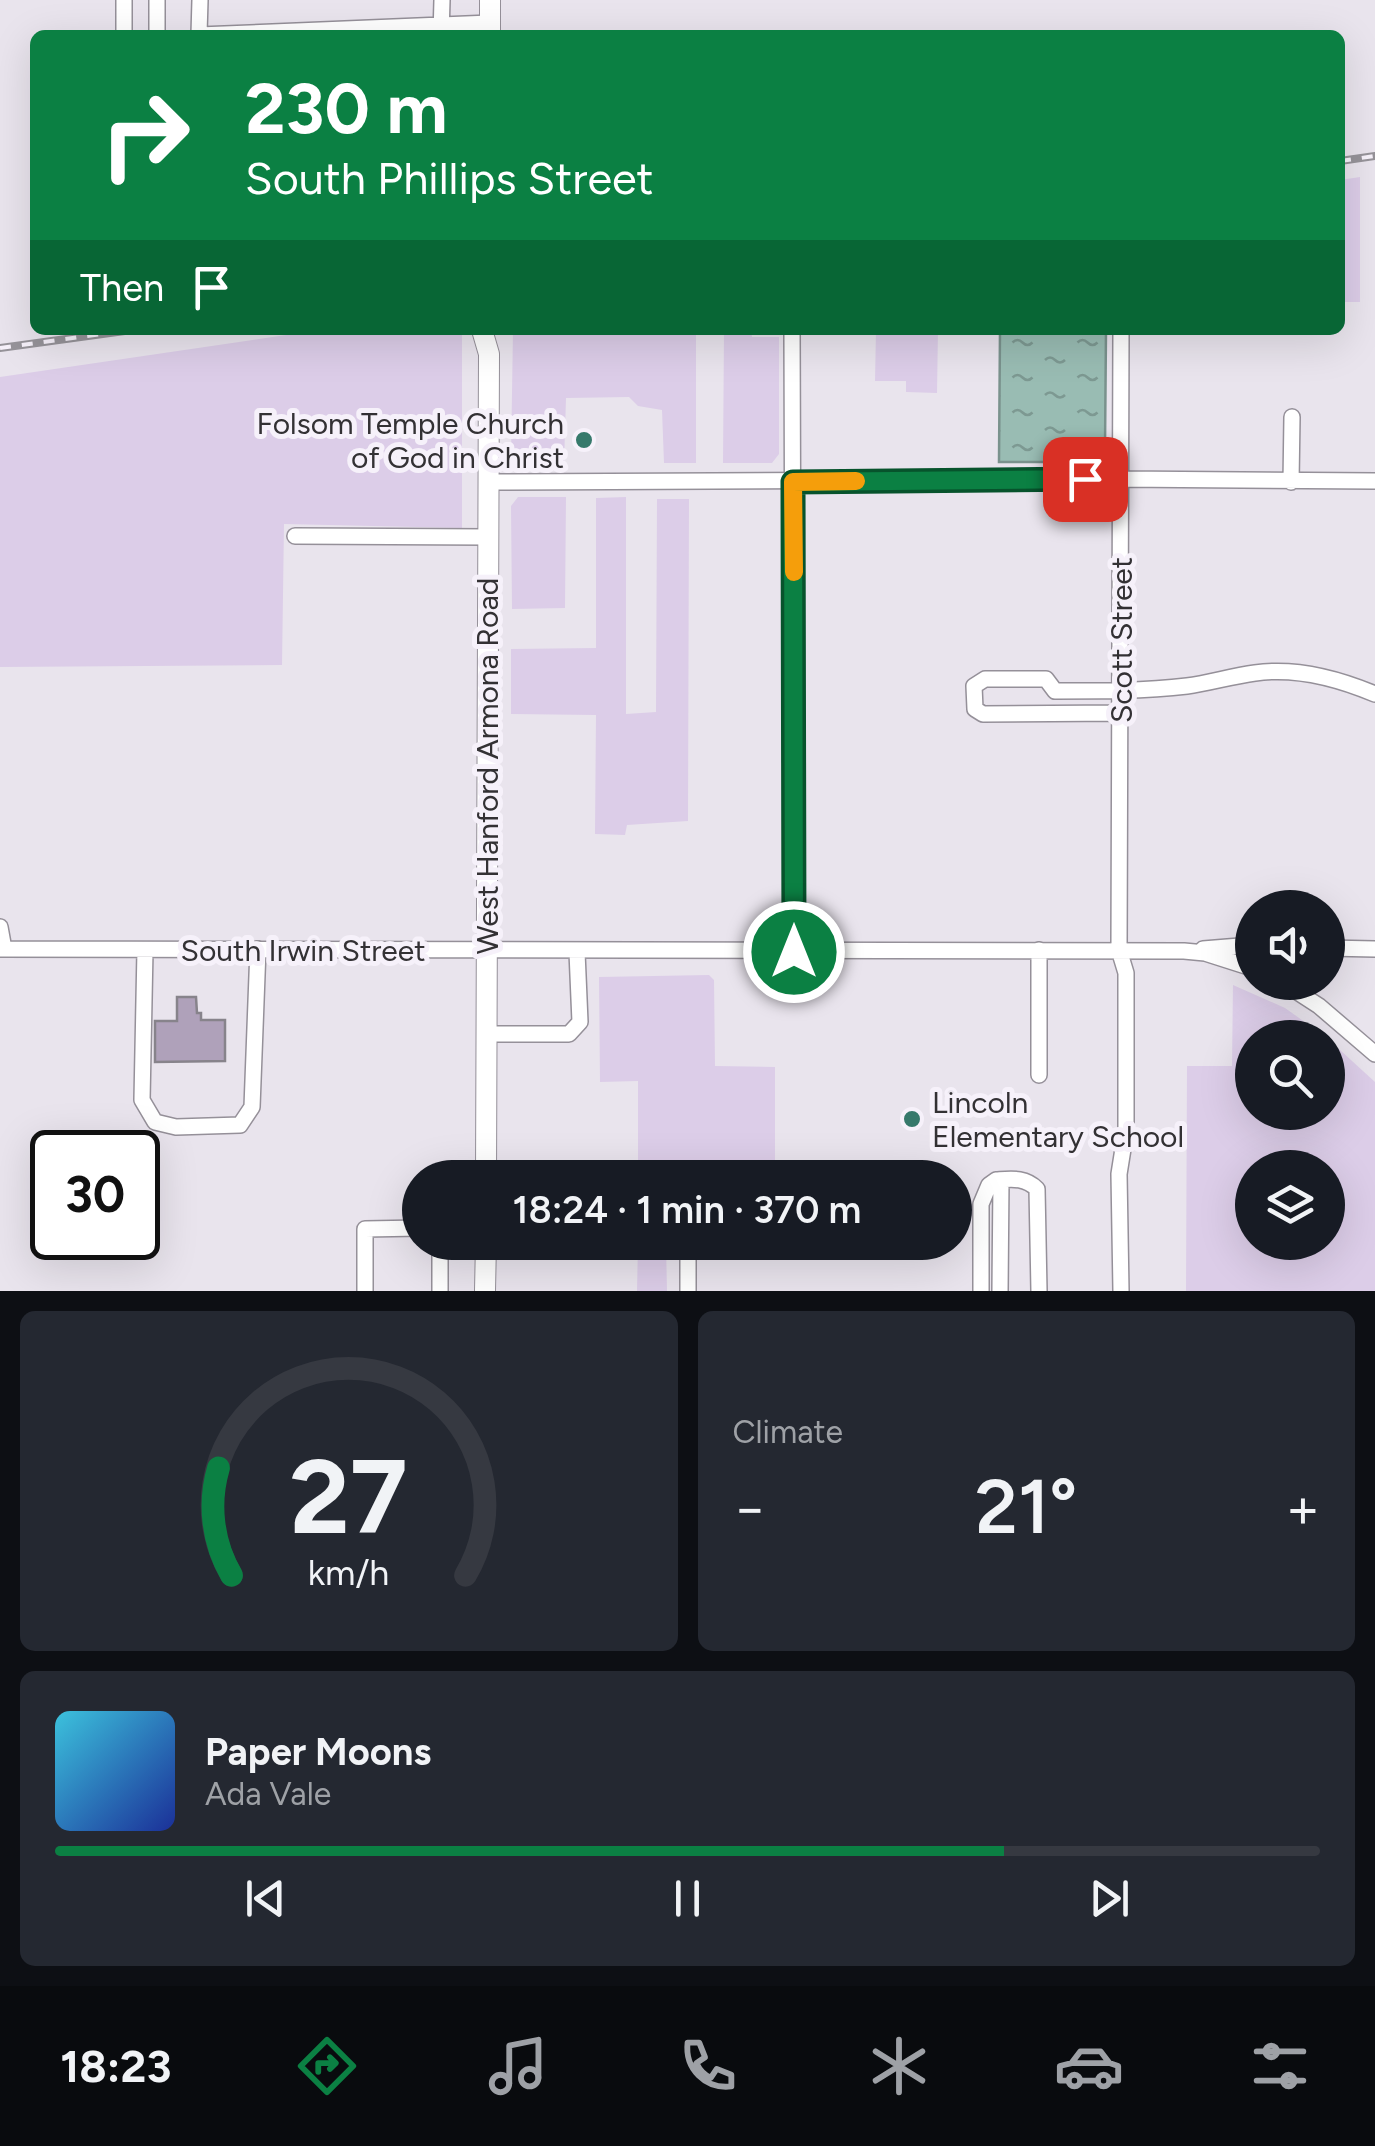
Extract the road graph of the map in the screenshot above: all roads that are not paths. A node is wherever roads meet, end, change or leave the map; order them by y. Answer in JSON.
{"nodes":[{"id":1,"x":124,"y":0,"type":"edge"},
{"id":2,"x":157,"y":0,"type":"edge"},
{"id":3,"x":200,"y":0,"type":"edge"},
{"id":4,"x":442,"y":0,"type":"edge"},
{"id":5,"x":490,"y":0,"type":"edge"},
{"id":6,"x":490,"y":29,"type":"edge"},
{"id":7,"x":124,"y":30,"type":"edge"},
{"id":8,"x":157,"y":30,"type":"edge"},
{"id":9,"x":199,"y":30,"type":"edge"},
{"id":10,"x":400,"y":30,"type":"edge"},
{"id":11,"x":441,"y":30,"type":"edge"},
{"id":12,"x":483,"y":335,"type":"edge"},
{"id":13,"x":495,"y":335,"type":"edge"},
{"id":14,"x":792,"y":335,"type":"edge"},
{"id":15,"x":1122,"y":335,"type":"edge"},
{"id":16,"x":489,"y":354,"type":"junction"},
{"id":17,"x":1292,"y":417,"type":"dead end"},
{"id":18,"x":1122,"y":479,"type":"junction"},
{"id":19,"x":1375,"y":481,"type":"edge"},
{"id":20,"x":488,"y":482,"type":"junction"},
{"id":21,"x":793,"y":482,"type":"junction"},
{"id":22,"x":1291,"y":482,"type":"junction"},
{"id":23,"x":295,"y":536,"type":"dead end"},
{"id":24,"x":488,"y":537,"type":"junction"},
{"id":25,"x":1120,"y":688,"type":"junction"},
{"id":26,"x":1375,"y":694,"type":"edge"},
{"id":27,"x":1120,"y":713,"type":"junction"},
{"id":28,"x":0,"y":928,"type":"edge"},
{"id":29,"x":1235,"y":946,"type":"edge"},
{"id":30,"x":1345,"y":948,"type":"edge"},
{"id":31,"x":1375,"y":948,"type":"edge"},
{"id":32,"x":2,"y":949,"type":"edge"},
{"id":33,"x":145,"y":950,"type":"junction"},
{"id":34,"x":258,"y":950,"type":"junction"},
{"id":35,"x":1039,"y":950,"type":"junction"},
{"id":36,"x":1120,"y":950,"type":"junction"},
{"id":37,"x":1184,"y":951,"type":"junction"},
{"id":38,"x":486,"y":952,"type":"junction"},
{"id":39,"x":577,"y":952,"type":"junction"},
{"id":40,"x":794,"y":952,"type":"junction"},
{"id":41,"x":1235,"y":963,"type":"edge"},
{"id":42,"x":1315,"y":1000,"type":"edge"},
{"id":43,"x":486,"y":1034,"type":"junction"},
{"id":44,"x":1375,"y":1054,"type":"edge"},
{"id":45,"x":1038,"y":1075,"type":"dead end"},
{"id":46,"x":486,"y":1160,"type":"edge"},
{"id":47,"x":1001,"y":1180,"type":"junction"},
{"id":48,"x":402,"y":1228,"type":"edge"},
{"id":49,"x":440,"y":1260,"type":"edge"},
{"id":50,"x":486,"y":1260,"type":"edge"},
{"id":51,"x":688,"y":1260,"type":"edge"},
{"id":52,"x":365,"y":1291,"type":"edge"},
{"id":53,"x":440,"y":1291,"type":"edge"},
{"id":54,"x":486,"y":1291,"type":"edge"},
{"id":55,"x":688,"y":1291,"type":"edge"},
{"id":56,"x":981,"y":1291,"type":"edge"},
{"id":57,"x":1000,"y":1291,"type":"edge"},
{"id":58,"x":1039,"y":1291,"type":"edge"},
{"id":59,"x":1121,"y":1291,"type":"edge"}],
"edges":[{"from":1,"to":7,"type":"street"},
{"from":2,"to":8,"type":"street"},
{"from":3,"to":9,"type":"street"},
{"from":4,"to":11,"type":"street"},
{"from":5,"to":6,"type":"main road"},
{"from":6,"to":11,"type":"street"},
{"from":10,"to":11,"type":"street"},
{"from":12,"to":16,"type":"main road"},
{"from":13,"to":16,"type":"main road"},
{"from":14,"to":21,"type":"street"},
{"from":15,"to":18,"type":"street","name":"Scott Street"},
{"from":16,"to":20,"type":"main road","name":"West Hanford Armona Road"},
{"from":17,"to":22,"type":"street"},
{"from":18,"to":21,"type":"street"},
{"from":18,"to":22,"type":"street"},
{"from":18,"to":25,"type":"street","name":"Scott Street"},
{"from":19,"to":22,"type":"street"},
{"from":20,"to":21,"type":"street"},
{"from":20,"to":24,"type":"main road","name":"West Hanford Armona Road"},
{"from":21,"to":40,"type":"street"},
{"from":23,"to":24,"type":"street"},
{"from":24,"to":38,"type":"main road","name":"West Hanford Armona Road"},
{"from":25,"to":26,"type":"street"},
{"from":25,"to":27,"type":"street","name":"Scott Street"},
{"from":25,"to":27,"type":"street"},
{"from":27,"to":36,"type":"street","name":"Scott Street"},
{"from":28,"to":32,"type":"street"},
{"from":29,"to":37,"type":"street"},
{"from":30,"to":31,"type":"street"},
{"from":32,"to":33,"type":"street","name":"South Irwin Street"},
{"from":33,"to":34,"type":"street","name":"South Irwin Street"},
{"from":33,"to":34,"type":"street"},
{"from":34,"to":38,"type":"street","name":"South Irwin Street"},
{"from":35,"to":36,"type":"street","name":"South Irwin Street"},
{"from":35,"to":40,"type":"street","name":"South Irwin Street"},
{"from":35,"to":45,"type":"street"},
{"from":36,"to":37,"type":"street","name":"South Irwin Street"},
{"from":36,"to":59,"type":"street","name":"Scott Street"},
{"from":37,"to":41,"type":"street"},
{"from":38,"to":39,"type":"street","name":"South Irwin Street"},
{"from":38,"to":43,"type":"main road","name":"West Hanford Armona Road"},
{"from":39,"to":40,"type":"street","name":"South Irwin Street"},
{"from":39,"to":43,"type":"street"},
{"from":42,"to":44,"type":"street"},
{"from":43,"to":46,"type":"main road","name":"West Hanford Armona Road"},
{"from":47,"to":56,"type":"street"},
{"from":47,"to":57,"type":"street"},
{"from":47,"to":58,"type":"street"},
{"from":48,"to":52,"type":"street"},
{"from":49,"to":53,"type":"street"},
{"from":50,"to":54,"type":"main road"},
{"from":51,"to":55,"type":"street"}]}
